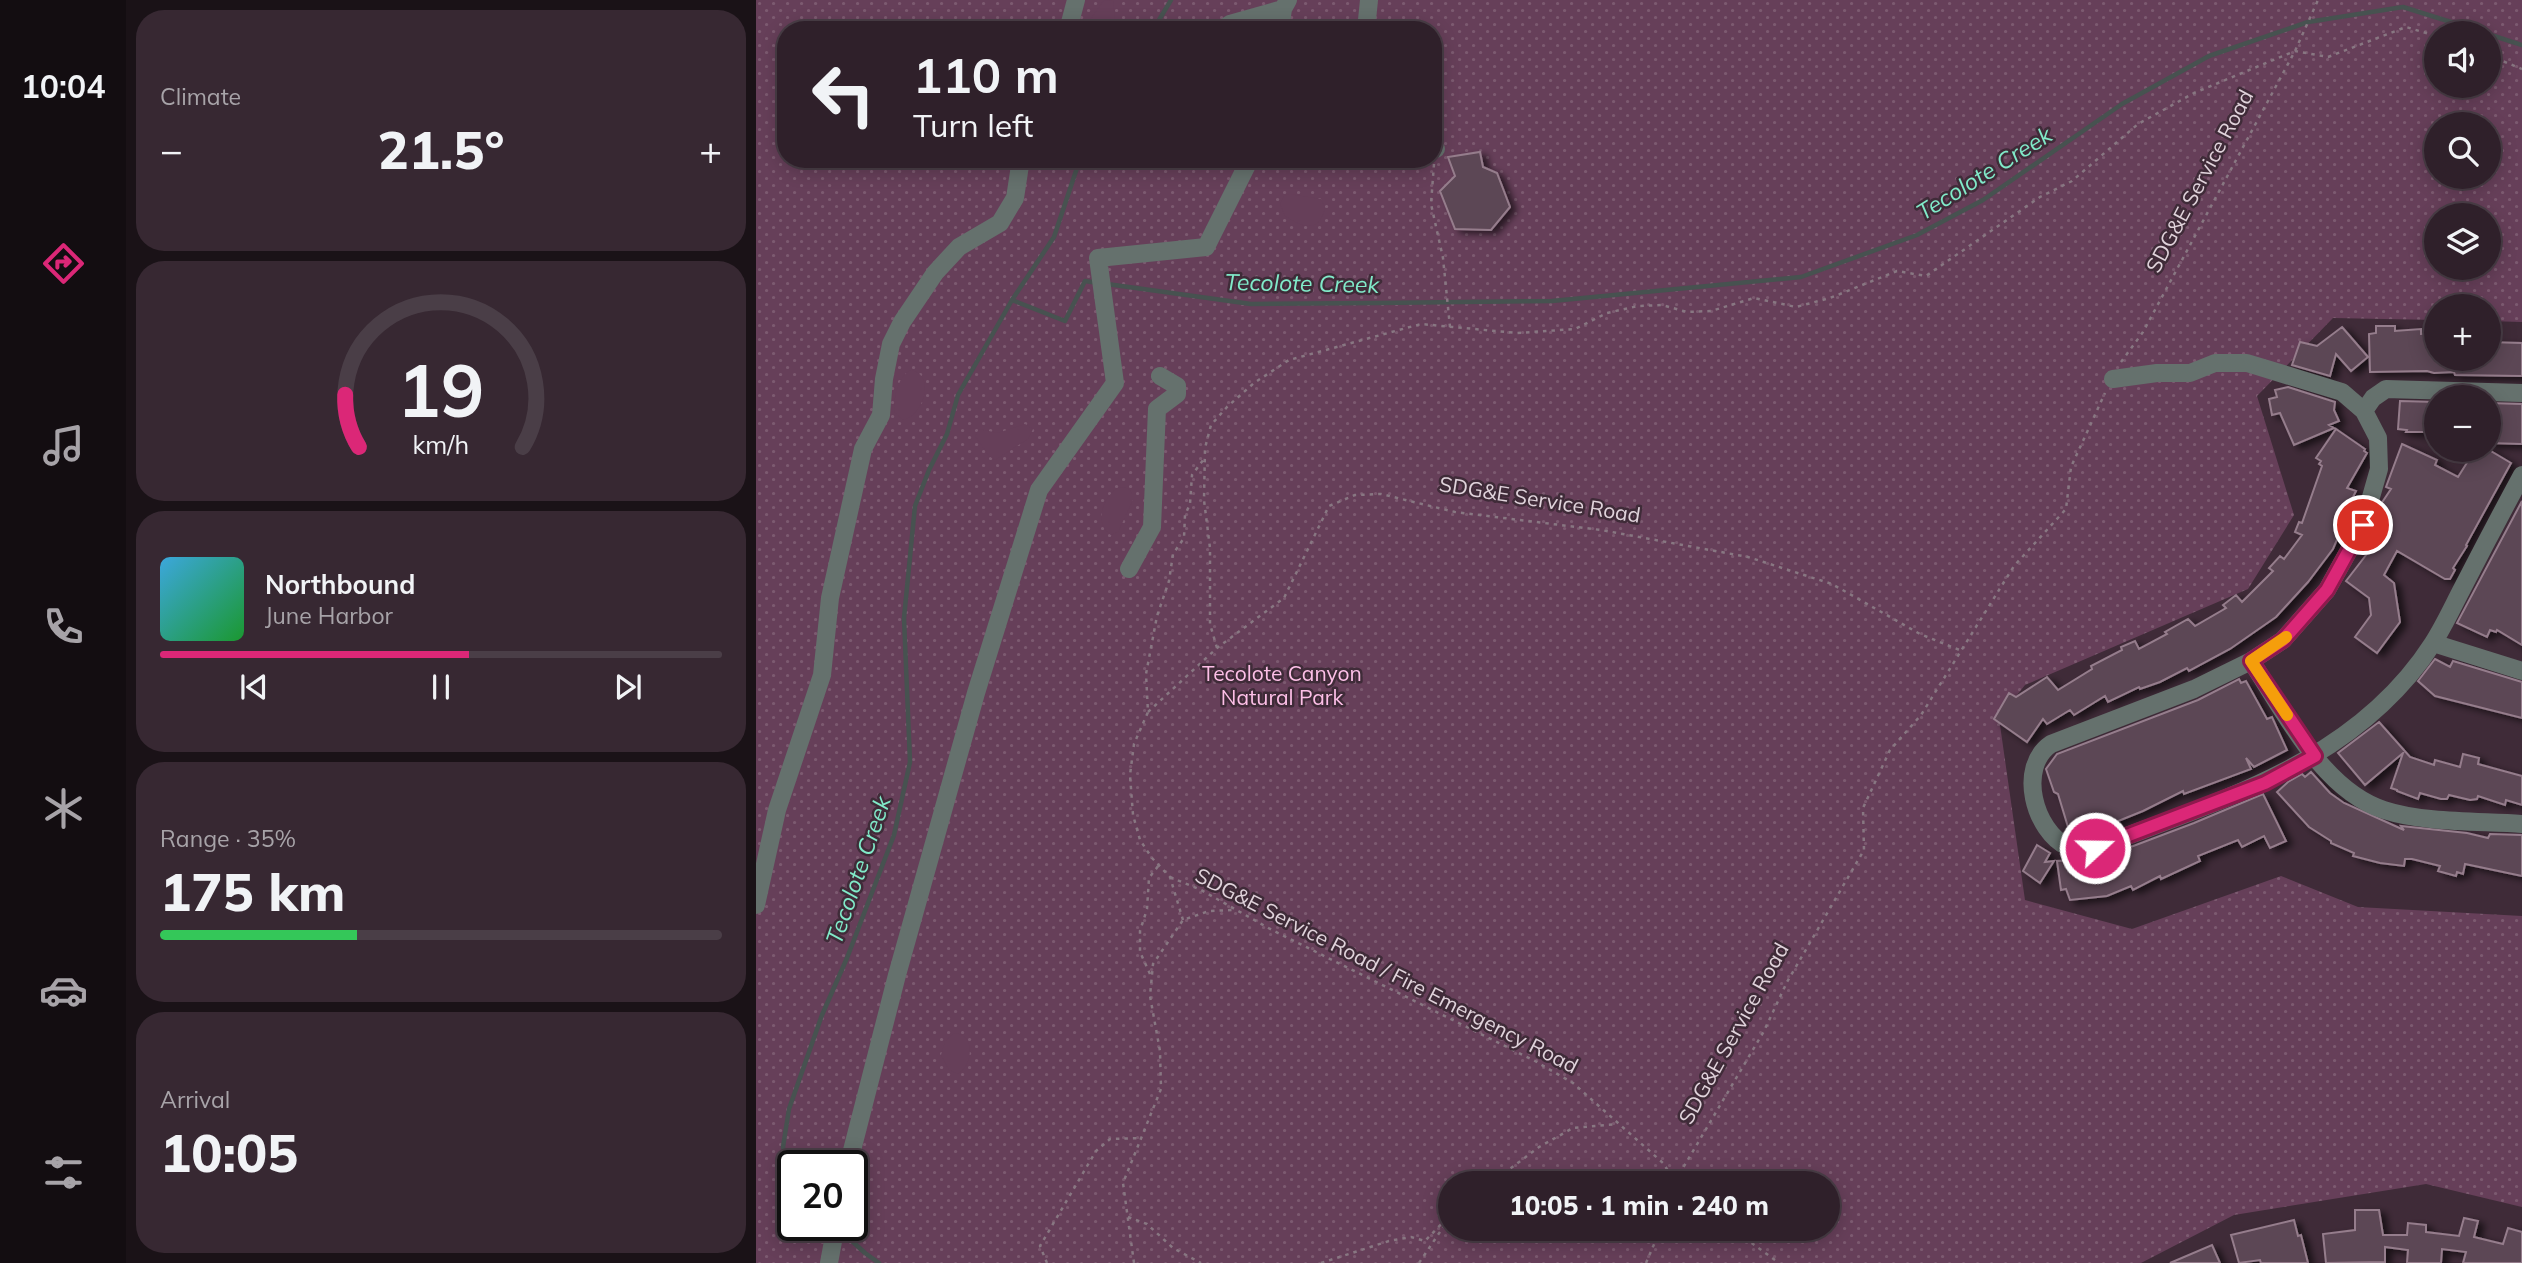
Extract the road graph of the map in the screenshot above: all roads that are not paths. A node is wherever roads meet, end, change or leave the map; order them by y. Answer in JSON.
{"nodes":[{"id":1,"x":1076,"y":0,"type":"edge"},
{"id":2,"x":1369,"y":0,"type":"edge"},
{"id":3,"x":1285,"y":4,"type":"edge"},
{"id":4,"x":1071,"y":21,"type":"edge"},
{"id":5,"x":1238,"y":21,"type":"edge"},
{"id":6,"x":1365,"y":21,"type":"edge"},
{"id":7,"x":1020,"y":168,"type":"edge"},
{"id":8,"x":1246,"y":168,"type":"edge"},
{"id":9,"x":1160,"y":376,"type":"dead end"},
{"id":10,"x":2113,"y":379,"type":"road end"},
{"id":11,"x":2522,"y":393,"type":"edge"},
{"id":12,"x":2364,"y":411,"type":"junction"},
{"id":13,"x":2522,"y":475,"type":"edge"},
{"id":14,"x":1129,"y":569,"type":"dead end"},
{"id":15,"x":2433,"y":643,"type":"junction"},
{"id":16,"x":2251,"y":661,"type":"junction"},
{"id":17,"x":2522,"y":671,"type":"edge"},
{"id":18,"x":2315,"y":756,"type":"junction"},
{"id":19,"x":2522,"y":824,"type":"edge"},
{"id":20,"x":756,"y":905,"type":"edge"},
{"id":21,"x":852,"y":1150,"type":"edge"},
{"id":22,"x":833,"y":1241,"type":"edge"},
{"id":23,"x":829,"y":1263,"type":"edge"}],
"edges":[{"from":1,"to":4,"type":"street"},
{"from":2,"to":6,"type":"street"},
{"from":3,"to":5,"type":"street"},
{"from":7,"to":20,"type":"street"},
{"from":8,"to":21,"type":"street"},
{"from":9,"to":14,"type":"street"},
{"from":10,"to":12,"type":"street"},
{"from":11,"to":12,"type":"street"},
{"from":12,"to":16,"type":"street"},
{"from":13,"to":15,"type":"street"},
{"from":15,"to":17,"type":"street"},
{"from":15,"to":18,"type":"street"},
{"from":16,"to":18,"type":"street"},
{"from":16,"to":18,"type":"street"},
{"from":18,"to":19,"type":"street"},
{"from":22,"to":23,"type":"street"}]}
